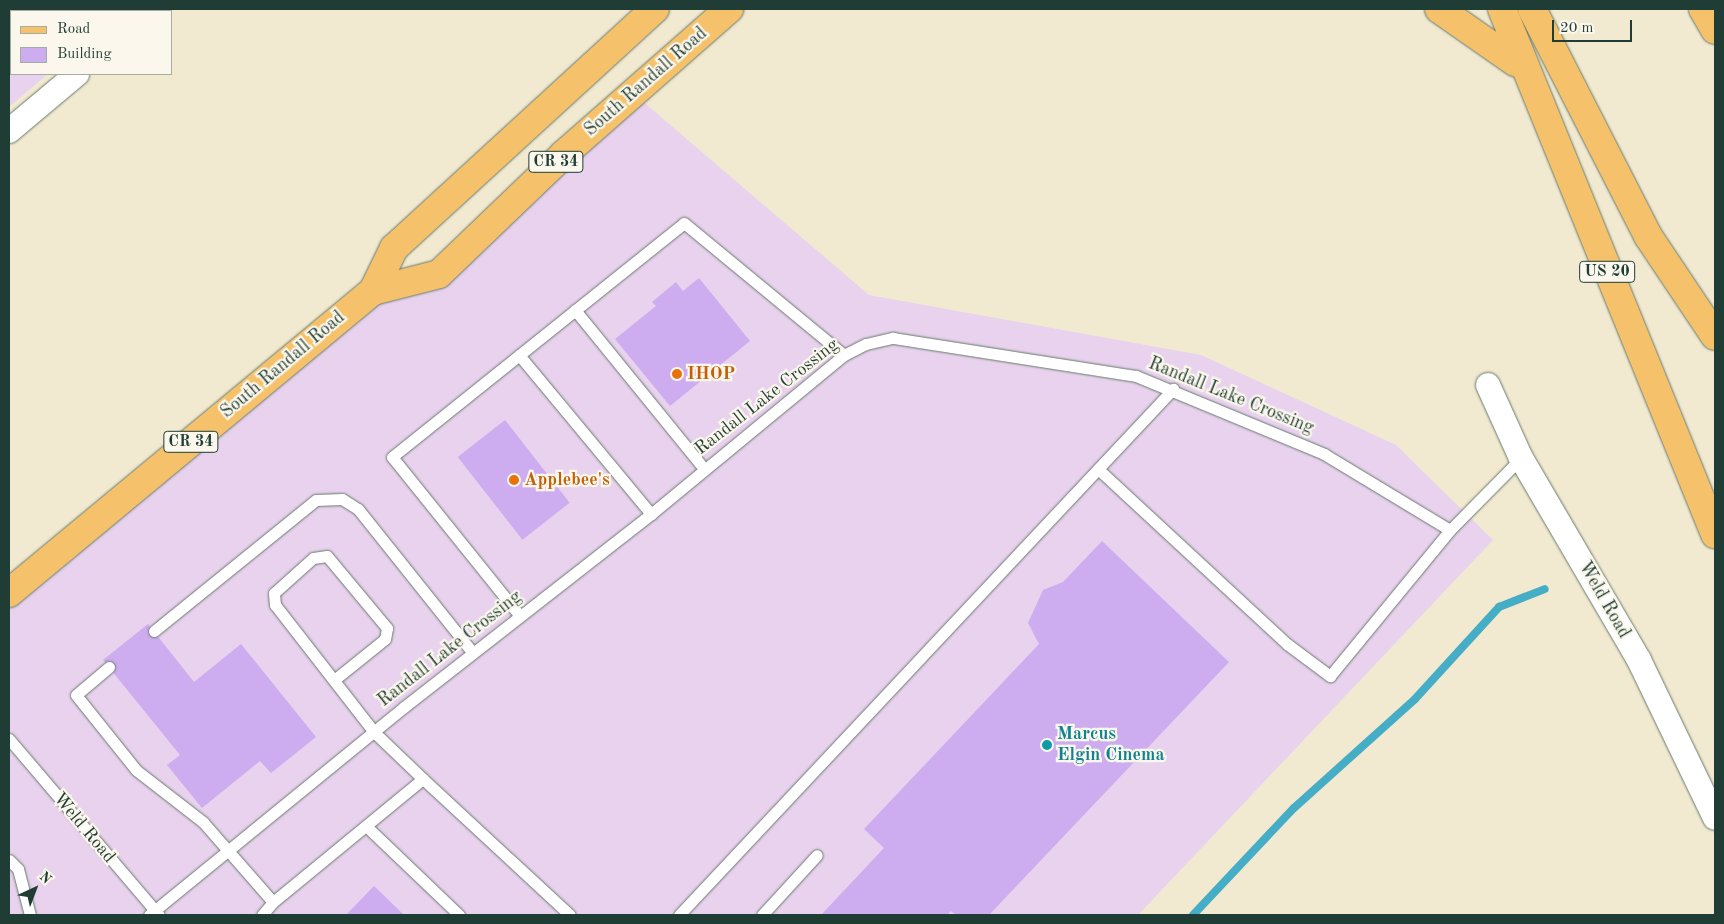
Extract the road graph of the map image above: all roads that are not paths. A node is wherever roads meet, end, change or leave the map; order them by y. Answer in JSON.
{"nodes":[{"id":1,"x":655,"y":9,"type":"edge"},
{"id":2,"x":729,"y":9,"type":"edge"},
{"id":3,"x":1439,"y":9,"type":"edge"},
{"id":4,"x":1490,"y":9,"type":"edge"},
{"id":5,"x":1502,"y":9,"type":"edge"},
{"id":6,"x":1532,"y":9,"type":"edge"},
{"id":7,"x":1703,"y":9,"type":"edge"},
{"id":8,"x":1715,"y":30,"type":"edge"},
{"id":9,"x":1515,"y":62,"type":"junction"},
{"id":10,"x":76,"y":75,"type":"edge"},
{"id":11,"x":9,"y":132,"type":"edge"},
{"id":12,"x":1569,"y":179,"type":"junction"},
{"id":13,"x":373,"y":291,"type":"junction"},
{"id":14,"x":575,"y":310,"type":"junction"},
{"id":15,"x":1715,"y":336,"type":"edge"},
{"id":16,"x":519,"y":355,"type":"junction"},
{"id":17,"x":844,"y":355,"type":"junction"},
{"id":18,"x":1488,"y":385,"type":"dead end"},
{"id":19,"x":1173,"y":389,"type":"junction"},
{"id":20,"x":1521,"y":458,"type":"junction"},
{"id":21,"x":1098,"y":468,"type":"junction"},
{"id":22,"x":704,"y":469,"type":"junction"},
{"id":23,"x":651,"y":514,"type":"junction"},
{"id":24,"x":1450,"y":530,"type":"junction"},
{"id":25,"x":1715,"y":534,"type":"edge"},
{"id":26,"x":9,"y":593,"type":"edge"},
{"id":27,"x":520,"y":616,"type":"junction"},
{"id":28,"x":154,"y":631,"type":"dead end"},
{"id":29,"x":473,"y":653,"type":"junction"},
{"id":30,"x":109,"y":667,"type":"dead end"},
{"id":31,"x":334,"y":680,"type":"junction"},
{"id":32,"x":374,"y":732,"type":"junction"},
{"id":33,"x":9,"y":739,"type":"edge"},
{"id":34,"x":423,"y":779,"type":"junction"},
{"id":35,"x":1715,"y":818,"type":"edge"},
{"id":36,"x":366,"y":826,"type":"junction"},
{"id":37,"x":226,"y":852,"type":"junction"},
{"id":38,"x":817,"y":855,"type":"dead end"},
{"id":39,"x":9,"y":860,"type":"edge"},
{"id":40,"x":273,"y":902,"type":"junction"},
{"id":41,"x":154,"y":914,"type":"edge"},
{"id":42,"x":30,"y":915,"type":"edge"},
{"id":43,"x":262,"y":915,"type":"edge"},
{"id":44,"x":459,"y":915,"type":"edge"},
{"id":45,"x":570,"y":915,"type":"edge"},
{"id":46,"x":679,"y":915,"type":"edge"},
{"id":47,"x":762,"y":915,"type":"edge"}],
"edges":[{"from":1,"to":13,"type":"main road","name":"South Randall Road","number":"CR 34"},
{"from":2,"to":13,"type":"main road","name":"South Randall Road","number":"CR 34"},
{"from":3,"to":9,"type":"main road"},
{"from":4,"to":9,"type":"main road"},
{"from":5,"to":12,"type":"main road","number":"US 20"},
{"from":6,"to":15,"type":"main road"},
{"from":7,"to":8,"type":"main road"},
{"from":9,"to":12,"type":"main road"},
{"from":10,"to":11,"type":"street"},
{"from":12,"to":25,"type":"main road","number":"US 20"},
{"from":13,"to":26,"type":"main road","name":"South Randall Road","number":"CR 34"},
{"from":14,"to":16,"type":"lane"},
{"from":14,"to":17,"type":"lane"},
{"from":14,"to":22,"type":"lane"},
{"from":16,"to":23,"type":"lane"},
{"from":16,"to":27,"type":"lane"},
{"from":17,"to":19,"type":"lane","name":"Randall Lake Crossing"},
{"from":17,"to":22,"type":"lane","name":"Randall Lake Crossing"},
{"from":18,"to":20,"type":"street","name":"Weld Road"},
{"from":19,"to":21,"type":"lane"},
{"from":19,"to":24,"type":"lane","name":"Randall Lake Crossing"},
{"from":20,"to":24,"type":"lane"},
{"from":20,"to":35,"type":"street","name":"Weld Road"},
{"from":21,"to":24,"type":"lane"},
{"from":21,"to":46,"type":"lane"},
{"from":22,"to":23,"type":"lane","name":"Randall Lake Crossing"},
{"from":23,"to":27,"type":"lane","name":"Randall Lake Crossing"},
{"from":27,"to":29,"type":"lane","name":"Randall Lake Crossing"},
{"from":28,"to":29,"type":"lane"},
{"from":29,"to":32,"type":"lane","name":"Randall Lake Crossing"},
{"from":30,"to":37,"type":"lane"},
{"from":31,"to":31,"type":"lane"},
{"from":31,"to":32,"type":"lane"},
{"from":32,"to":34,"type":"lane"},
{"from":32,"to":37,"type":"lane","name":"Randall Lake Crossing"},
{"from":33,"to":41,"type":"lane","name":"Weld Road"},
{"from":34,"to":36,"type":"lane"},
{"from":34,"to":45,"type":"lane"},
{"from":36,"to":40,"type":"lane"},
{"from":36,"to":44,"type":"lane"},
{"from":37,"to":40,"type":"lane"},
{"from":37,"to":41,"type":"lane","name":"Randall Lake Crossing"},
{"from":38,"to":47,"type":"lane"},
{"from":39,"to":42,"type":"lane"},
{"from":40,"to":43,"type":"lane"}]}
